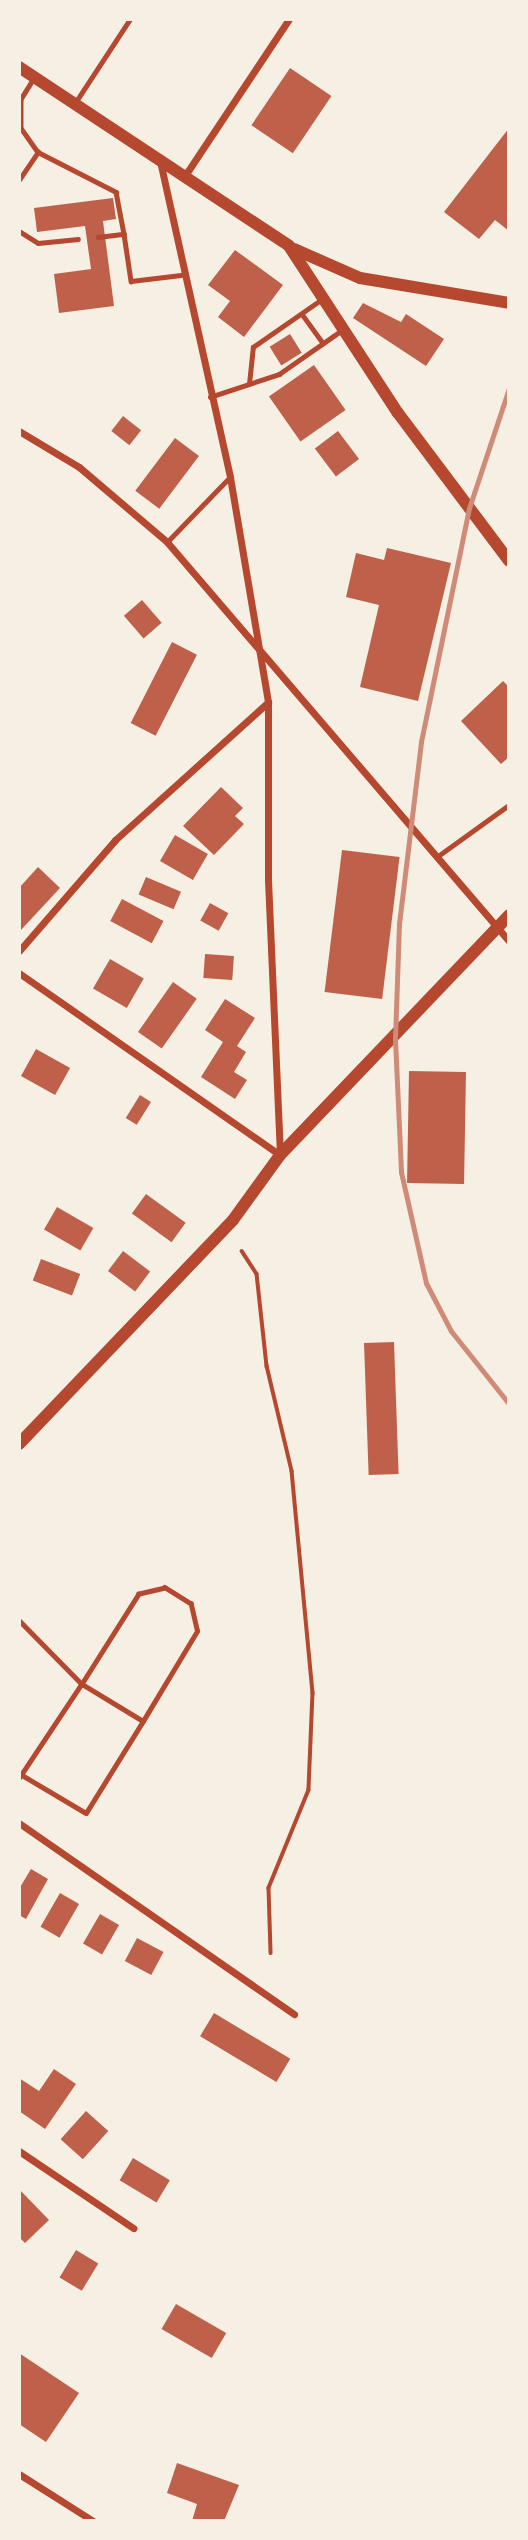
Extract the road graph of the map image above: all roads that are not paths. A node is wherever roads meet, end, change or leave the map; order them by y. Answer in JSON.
{"nodes":[{"id":1,"x":130,"y":19,"type":"edge"},
{"id":2,"x":289,"y":19,"type":"edge"},
{"id":3,"x":19,"y":66,"type":"edge"},
{"id":4,"x":34,"y":77,"type":"junction"},
{"id":5,"x":20,"y":100,"type":"edge"},
{"id":6,"x":75,"y":104,"type":"junction"},
{"id":7,"x":38,"y":152,"type":"junction"},
{"id":8,"x":160,"y":161,"type":"junction"},
{"id":9,"x":184,"y":177,"type":"junction"},
{"id":10,"x":19,"y":180,"type":"edge"},
{"id":11,"x":19,"y":230,"type":"edge"},
{"id":12,"x":124,"y":234,"type":"junction"},
{"id":13,"x":98,"y":237,"type":"dead end"},
{"id":14,"x":78,"y":239,"type":"dead end"},
{"id":15,"x":289,"y":246,"type":"junction"},
{"id":16,"x":181,"y":275,"type":"junction"},
{"id":17,"x":322,"y":299,"type":"junction"},
{"id":18,"x":509,"y":303,"type":"edge"},
{"id":19,"x":302,"y":314,"type":"junction"},
{"id":20,"x":343,"y":330,"type":"junction"},
{"id":21,"x":323,"y":343,"type":"junction"},
{"id":22,"x":249,"y":384,"type":"junction"},
{"id":23,"x":210,"y":397,"type":"junction"},
{"id":24,"x":19,"y":431,"type":"edge"},
{"id":25,"x":230,"y":477,"type":"junction"},
{"id":26,"x":167,"y":542,"type":"junction"},
{"id":27,"x":509,"y":561,"type":"edge"},
{"id":28,"x":259,"y":644,"type":"junction"},
{"id":29,"x":268,"y":702,"type":"junction"},
{"id":30,"x":509,"y":805,"type":"edge"},
{"id":31,"x":438,"y":856,"type":"junction"},
{"id":32,"x":509,"y":915,"type":"edge"},
{"id":33,"x":496,"y":926,"type":"junction"},
{"id":34,"x":509,"y":941,"type":"edge"},
{"id":35,"x":19,"y":951,"type":"edge"},
{"id":36,"x":19,"y":973,"type":"edge"},
{"id":37,"x":280,"y":1155,"type":"junction"},
{"id":38,"x":19,"y":1444,"type":"edge"},
{"id":39,"x":19,"y":1620,"type":"edge"},
{"id":40,"x":82,"y":1684,"type":"junction"},
{"id":41,"x":143,"y":1721,"type":"junction"},
{"id":42,"x":21,"y":1777,"type":"edge"},
{"id":43,"x":19,"y":1823,"type":"edge"},
{"id":44,"x":295,"y":2014,"type":"dead end"},
{"id":45,"x":19,"y":2151,"type":"edge"},
{"id":46,"x":133,"y":2228,"type":"dead end"},
{"id":47,"x":19,"y":2474,"type":"edge"},
{"id":48,"x":93,"y":2521,"type":"edge"}],
"edges":[{"from":1,"to":6,"type":"lane"},
{"from":2,"to":9,"type":"street"},
{"from":3,"to":4,"type":"street"},
{"from":4,"to":5,"type":"lane"},
{"from":4,"to":6,"type":"street"},
{"from":5,"to":7,"type":"lane"},
{"from":6,"to":8,"type":"street"},
{"from":7,"to":10,"type":"lane"},
{"from":7,"to":12,"type":"lane"},
{"from":8,"to":9,"type":"street"},
{"from":8,"to":16,"type":"street"},
{"from":9,"to":15,"type":"street"},
{"from":11,"to":14,"type":"lane"},
{"from":12,"to":13,"type":"lane"},
{"from":12,"to":16,"type":"lane"},
{"from":15,"to":17,"type":"street"},
{"from":15,"to":18,"type":"street"},
{"from":16,"to":23,"type":"street"},
{"from":17,"to":19,"type":"lane"},
{"from":17,"to":20,"type":"street"},
{"from":19,"to":21,"type":"lane"},
{"from":19,"to":22,"type":"lane"},
{"from":20,"to":21,"type":"lane"},
{"from":20,"to":27,"type":"street"},
{"from":21,"to":22,"type":"lane"},
{"from":22,"to":23,"type":"lane"},
{"from":23,"to":25,"type":"street"},
{"from":24,"to":26,"type":"street"},
{"from":25,"to":26,"type":"lane"},
{"from":25,"to":28,"type":"street"},
{"from":26,"to":28,"type":"street"},
{"from":28,"to":29,"type":"street"},
{"from":28,"to":31,"type":"street"},
{"from":29,"to":35,"type":"street"},
{"from":29,"to":37,"type":"street"},
{"from":30,"to":31,"type":"lane"},
{"from":31,"to":33,"type":"street"},
{"from":32,"to":33,"type":"street"},
{"from":33,"to":34,"type":"street"},
{"from":33,"to":37,"type":"street"},
{"from":36,"to":37,"type":"street"},
{"from":37,"to":38,"type":"street"},
{"from":39,"to":40,"type":"lane"},
{"from":40,"to":41,"type":"lane"},
{"from":40,"to":41,"type":"lane"},
{"from":40,"to":42,"type":"lane"},
{"from":41,"to":42,"type":"lane"},
{"from":43,"to":44,"type":"street"},
{"from":45,"to":46,"type":"street"},
{"from":47,"to":48,"type":"street"}]}
